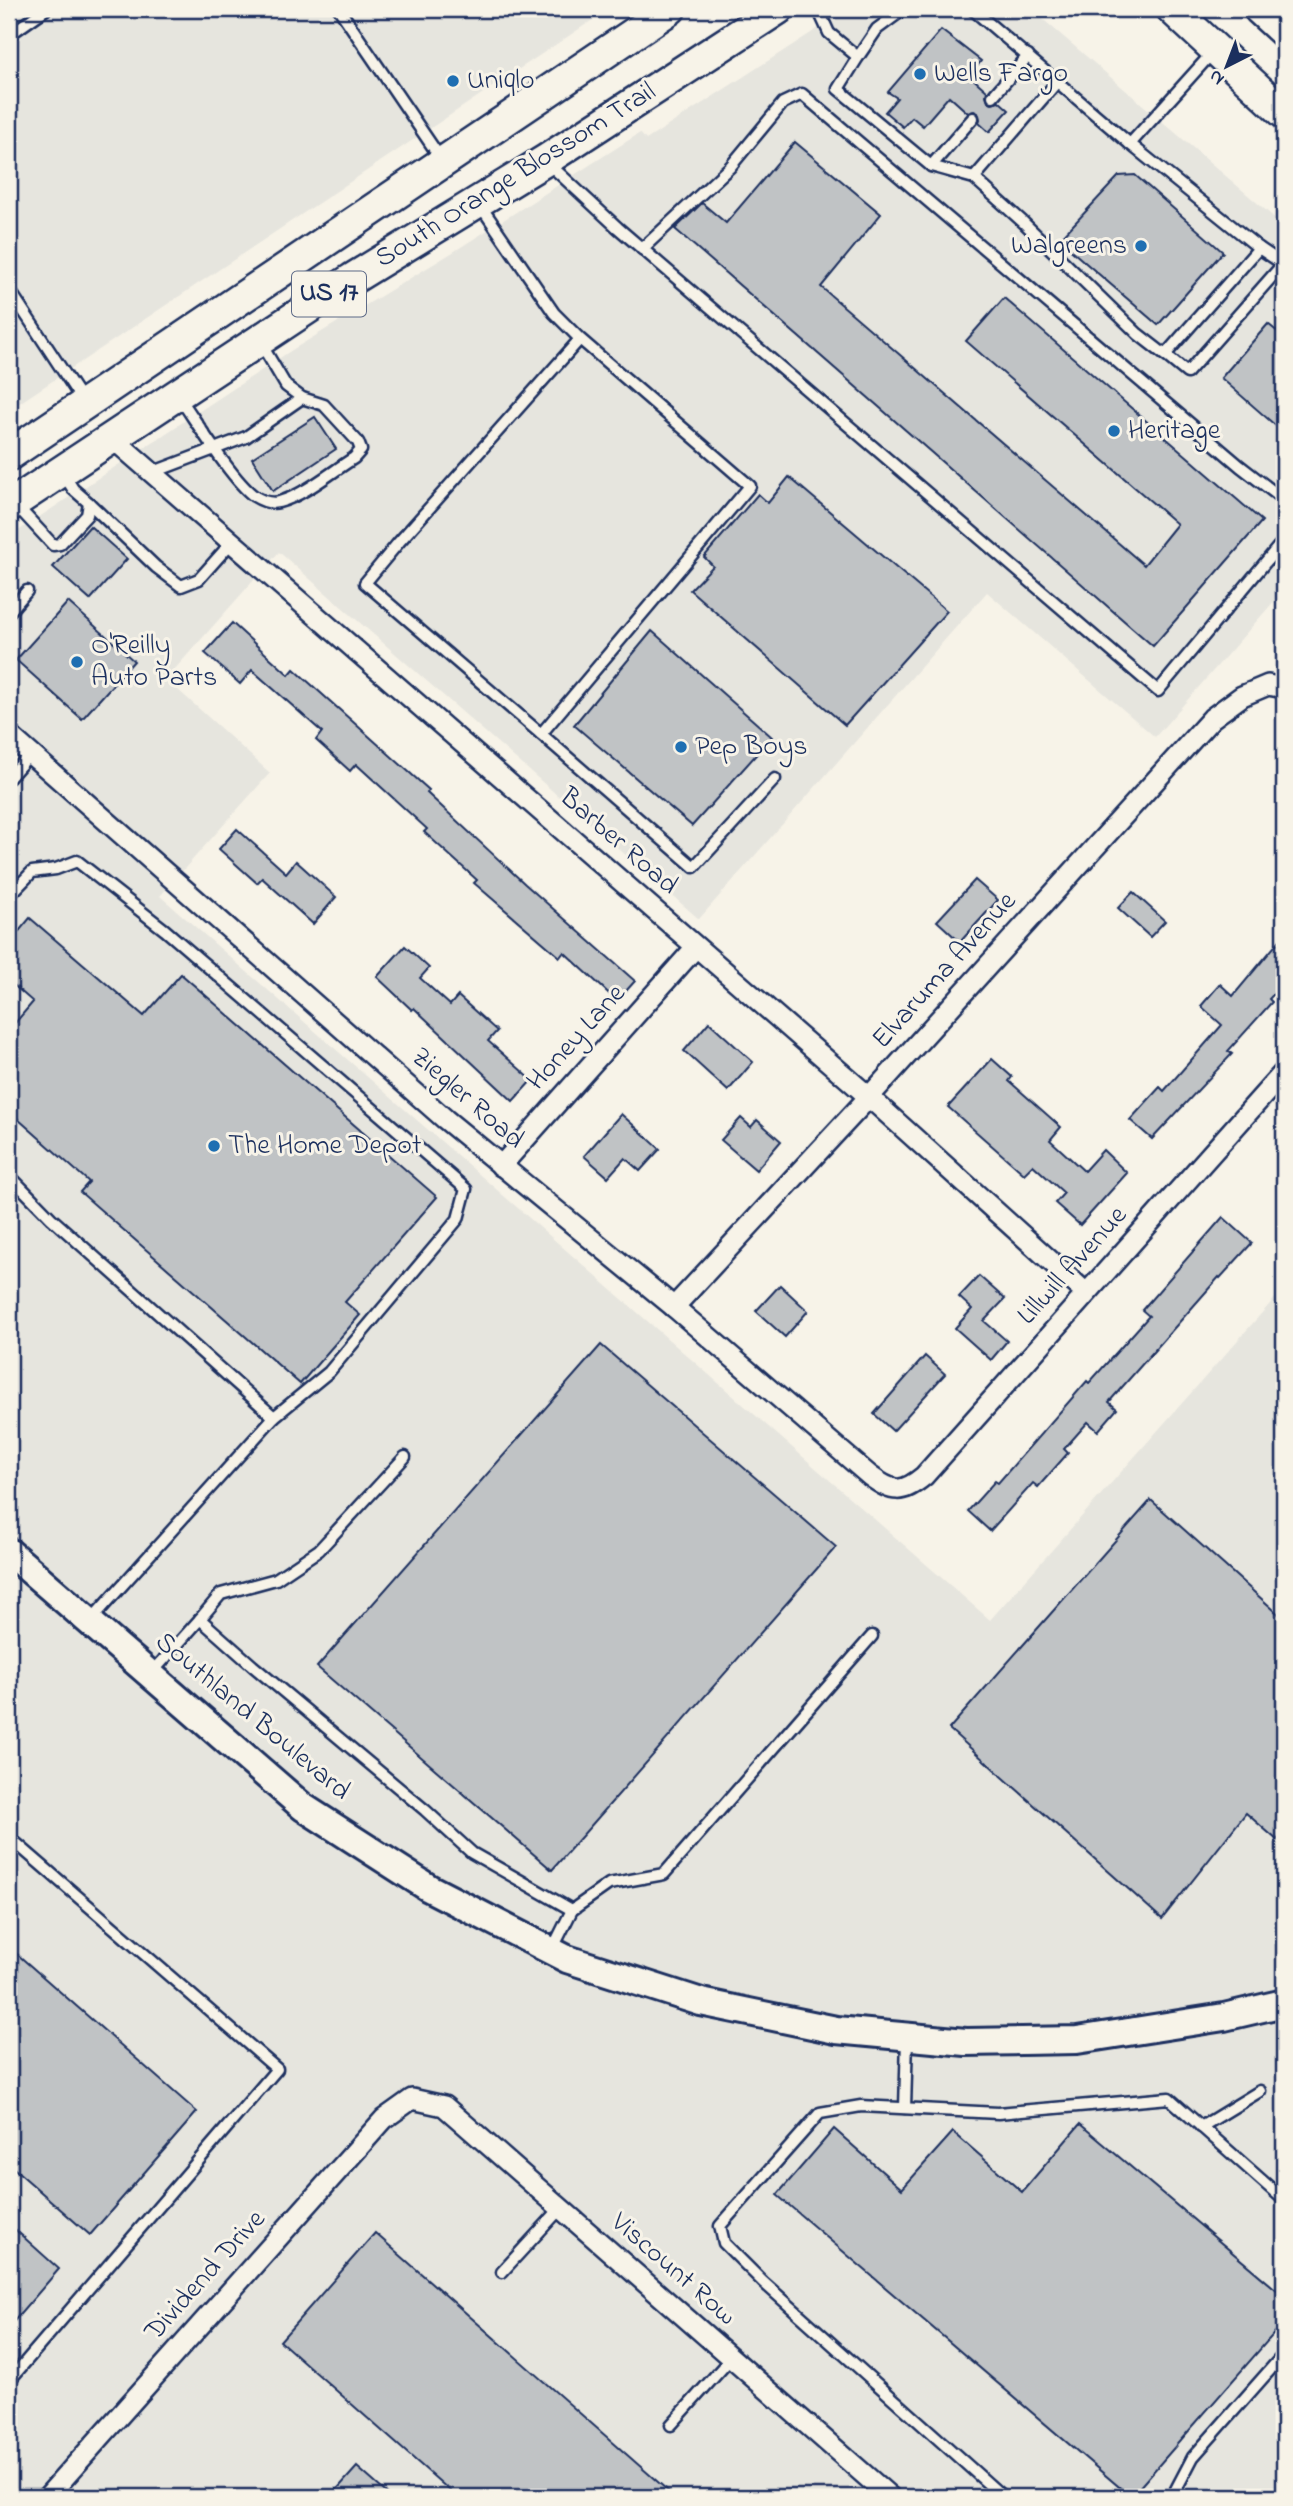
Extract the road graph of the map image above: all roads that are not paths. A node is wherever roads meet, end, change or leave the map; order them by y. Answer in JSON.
{"nodes":[{"id":1,"x":46,"y":9,"type":"edge"},
{"id":2,"x":339,"y":9,"type":"edge"},
{"id":3,"x":670,"y":9,"type":"edge"},
{"id":4,"x":778,"y":9,"type":"edge"},
{"id":5,"x":818,"y":9,"type":"edge"},
{"id":6,"x":904,"y":9,"type":"edge"},
{"id":7,"x":972,"y":9,"type":"edge"},
{"id":8,"x":1172,"y":9,"type":"edge"},
{"id":9,"x":1259,"y":9,"type":"edge"},
{"id":10,"x":1284,"y":33,"type":"edge"},
{"id":11,"x":9,"y":35,"type":"edge"},
{"id":12,"x":1215,"y":50,"type":"junction"},
{"id":13,"x":1028,"y":56,"type":"junction"},
{"id":14,"x":858,"y":58,"type":"junction"},
{"id":15,"x":1058,"y":82,"type":"junction"},
{"id":16,"x":993,"y":96,"type":"dead end"},
{"id":17,"x":1284,"y":113,"type":"edge"},
{"id":18,"x":973,"y":118,"type":"dead end"},
{"id":19,"x":1130,"y":144,"type":"junction"},
{"id":20,"x":545,"y":160,"type":"junction"},
{"id":21,"x":443,"y":161,"type":"junction"},
{"id":22,"x":931,"y":166,"type":"junction"},
{"id":23,"x":974,"y":178,"type":"junction"},
{"id":24,"x":478,"y":202,"type":"junction"},
{"id":25,"x":1259,"y":248,"type":"junction"},
{"id":26,"x":642,"y":249,"type":"junction"},
{"id":27,"x":1283,"y":263,"type":"edge"},
{"id":28,"x":9,"y":289,"type":"edge"},
{"id":29,"x":580,"y":339,"type":"junction"},
{"id":30,"x":259,"y":340,"type":"junction"},
{"id":31,"x":1165,"y":355,"type":"junction"},
{"id":32,"x":129,"y":374,"type":"junction"},
{"id":33,"x":177,"y":393,"type":"junction"},
{"id":34,"x":302,"y":398,"type":"junction"},
{"id":35,"x":84,"y":404,"type":"junction"},
{"id":36,"x":111,"y":437,"type":"junction"},
{"id":37,"x":217,"y":450,"type":"junction"},
{"id":38,"x":9,"y":454,"type":"edge"},
{"id":39,"x":61,"y":471,"type":"junction"},
{"id":40,"x":151,"y":474,"type":"junction"},
{"id":41,"x":1284,"y":500,"type":"edge"},
{"id":42,"x":89,"y":503,"type":"junction"},
{"id":43,"x":11,"y":504,"type":"edge"},
{"id":44,"x":1284,"y":540,"type":"edge"},
{"id":45,"x":231,"y":543,"type":"junction"},
{"id":46,"x":27,"y":591,"type":"dead end"},
{"id":47,"x":9,"y":612,"type":"edge"},
{"id":48,"x":1276,"y":687,"type":"edge"},
{"id":49,"x":541,"y":734,"type":"junction"},
{"id":50,"x":9,"y":735,"type":"edge"},
{"id":51,"x":30,"y":754,"type":"junction"},
{"id":52,"x":9,"y":778,"type":"edge"},
{"id":53,"x":775,"y":779,"type":"dead end"},
{"id":54,"x":9,"y":896,"type":"edge"},
{"id":55,"x":696,"y":947,"type":"junction"},
{"id":56,"x":1284,"y":1072,"type":"edge"},
{"id":57,"x":869,"y":1097,"type":"junction"},
{"id":58,"x":501,"y":1166,"type":"junction"},
{"id":59,"x":9,"y":1175,"type":"edge"},
{"id":60,"x":1086,"y":1293,"type":"junction"},
{"id":61,"x":674,"y":1307,"type":"junction"},
{"id":62,"x":274,"y":1417,"type":"junction"},
{"id":63,"x":405,"y":1457,"type":"dead end"},
{"id":64,"x":900,"y":1491,"type":"joint"},
{"id":65,"x":9,"y":1552,"type":"edge"},
{"id":66,"x":200,"y":1619,"type":"junction"},
{"id":67,"x":90,"y":1622,"type":"junction"},
{"id":68,"x":872,"y":1636,"type":"dead end"},
{"id":69,"x":150,"y":1675,"type":"junction"},
{"id":70,"x":9,"y":1837,"type":"edge"},
{"id":71,"x":572,"y":1910,"type":"junction"},
{"id":72,"x":552,"y":1951,"type":"junction"},
{"id":73,"x":1284,"y":2003,"type":"edge"},
{"id":74,"x":907,"y":2036,"type":"junction"},
{"id":75,"x":1260,"y":2091,"type":"dead end"},
{"id":76,"x":412,"y":2099,"type":"joint"},
{"id":77,"x":905,"y":2108,"type":"junction"},
{"id":78,"x":1201,"y":2127,"type":"junction"},
{"id":79,"x":1284,"y":2200,"type":"edge"},
{"id":80,"x":561,"y":2209,"type":"junction"},
{"id":81,"x":502,"y":2272,"type":"dead end"},
{"id":82,"x":1284,"y":2354,"type":"edge"},
{"id":83,"x":731,"y":2358,"type":"junction"},
{"id":84,"x":9,"y":2381,"type":"edge"},
{"id":85,"x":671,"y":2425,"type":"dead end"},
{"id":86,"x":47,"y":2497,"type":"edge"},
{"id":87,"x":890,"y":2497,"type":"edge"},
{"id":88,"x":1003,"y":2497,"type":"edge"},
{"id":89,"x":1172,"y":2497,"type":"edge"}],
"edges":[{"from":1,"to":11,"type":"lane"},
{"from":2,"to":21,"type":"lane"},
{"from":3,"to":21,"type":"main road","name":"South Orange Blossom Trail","number":"US 17"},
{"from":4,"to":20,"type":"main road","name":"South Orange Blossom Trail","number":"US 17"},
{"from":5,"to":14,"type":"lane"},
{"from":6,"to":14,"type":"lane"},
{"from":7,"to":13,"type":"lane"},
{"from":8,"to":12,"type":"main road"},
{"from":9,"to":10,"type":"main road"},
{"from":12,"to":17,"type":"main road"},
{"from":12,"to":19,"type":"lane"},
{"from":13,"to":15,"type":"lane"},
{"from":13,"to":16,"type":"lane"},
{"from":14,"to":22,"type":"lane"},
{"from":15,"to":19,"type":"lane"},
{"from":15,"to":23,"type":"lane"},
{"from":18,"to":22,"type":"lane"},
{"from":19,"to":25,"type":"lane"},
{"from":20,"to":24,"type":"main road","name":"South Orange Blossom Trail","number":"US 17"},
{"from":20,"to":26,"type":"lane"},
{"from":21,"to":32,"type":"main road","name":"South Orange Blossom Trail","number":"US 17"},
{"from":22,"to":23,"type":"lane"},
{"from":23,"to":31,"type":"lane"},
{"from":24,"to":29,"type":"lane"},
{"from":24,"to":30,"type":"main road","name":"South Orange Blossom Trail","number":"US 17"},
{"from":25,"to":27,"type":"lane"},
{"from":25,"to":31,"type":"lane"},
{"from":26,"to":41,"type":"lane"},
{"from":26,"to":44,"type":"lane"},
{"from":27,"to":31,"type":"lane"},
{"from":28,"to":35,"type":"lane"},
{"from":29,"to":49,"type":"lane"},
{"from":29,"to":49,"type":"lane"},
{"from":30,"to":33,"type":"main road","name":"South Orange Blossom Trail","number":"US 17"},
{"from":30,"to":34,"type":"lane"},
{"from":32,"to":35,"type":"main road","name":"South Orange Blossom Trail","number":"US 17"},
{"from":32,"to":36,"type":"main road"},
{"from":33,"to":36,"type":"main road","name":"South Orange Blossom Trail","number":"US 17"},
{"from":33,"to":37,"type":"lane"},
{"from":34,"to":37,"type":"lane"},
{"from":34,"to":37,"type":"lane"},
{"from":35,"to":38,"type":"main road","name":"South Orange Blossom Trail","number":"US 17"},
{"from":35,"to":39,"type":"main road"},
{"from":36,"to":39,"type":"main road","name":"South Orange Blossom Trail","number":"US 17"},
{"from":36,"to":40,"type":"street","name":"Barber Road"},
{"from":37,"to":40,"type":"lane"},
{"from":39,"to":42,"type":"lane"},
{"from":39,"to":43,"type":"main road","name":"South Orange Blossom Trail","number":"US 17"},
{"from":40,"to":45,"type":"street","name":"Barber Road"},
{"from":42,"to":43,"type":"lane"},
{"from":42,"to":45,"type":"lane"},
{"from":45,"to":55,"type":"street","name":"Barber Road"},
{"from":46,"to":47,"type":"lane"},
{"from":48,"to":57,"type":"street","name":"Elvaruma Avenue"},
{"from":49,"to":53,"type":"lane"},
{"from":50,"to":51,"type":"street","name":"Ziegler Road"},
{"from":51,"to":52,"type":"lane"},
{"from":51,"to":58,"type":"street","name":"Ziegler Road"},
{"from":54,"to":62,"type":"lane"},
{"from":55,"to":57,"type":"street","name":"Barber Road"},
{"from":55,"to":58,"type":"street","name":"Honey Lane"},
{"from":56,"to":60,"type":"street","name":"Lillwill Avenue"},
{"from":57,"to":60,"type":"street","name":"Barber Road"},
{"from":57,"to":61,"type":"street","name":"Elvaruma Avenue"},
{"from":58,"to":61,"type":"street","name":"Ziegler Road"},
{"from":59,"to":62,"type":"lane"},
{"from":60,"to":64,"type":"street","name":"Lillwill Avenue"},
{"from":61,"to":64,"type":"street","name":"Ziegler Road"},
{"from":62,"to":67,"type":"lane"},
{"from":63,"to":66,"type":"lane"},
{"from":65,"to":67,"type":"street","name":"Southland Boulevard"},
{"from":66,"to":69,"type":"lane"},
{"from":66,"to":71,"type":"lane"},
{"from":67,"to":69,"type":"street","name":"Southland Boulevard"},
{"from":68,"to":71,"type":"lane"},
{"from":69,"to":72,"type":"street","name":"Southland Boulevard"},
{"from":70,"to":84,"type":"lane"},
{"from":71,"to":72,"type":"lane"},
{"from":72,"to":74,"type":"street","name":"Southland Boulevard"},
{"from":73,"to":74,"type":"street","name":"Southland Boulevard"},
{"from":74,"to":77,"type":"lane"},
{"from":75,"to":78,"type":"lane"},
{"from":76,"to":80,"type":"street","name":"Viscount Row"},
{"from":76,"to":86,"type":"street","name":"Dividend Drive"},
{"from":77,"to":78,"type":"lane"},
{"from":77,"to":88,"type":"lane"},
{"from":78,"to":79,"type":"lane"},
{"from":80,"to":81,"type":"lane"},
{"from":80,"to":83,"type":"street","name":"Viscount Row"},
{"from":82,"to":89,"type":"lane"},
{"from":83,"to":85,"type":"lane"},
{"from":83,"to":87,"type":"street","name":"Viscount Row"}]}
